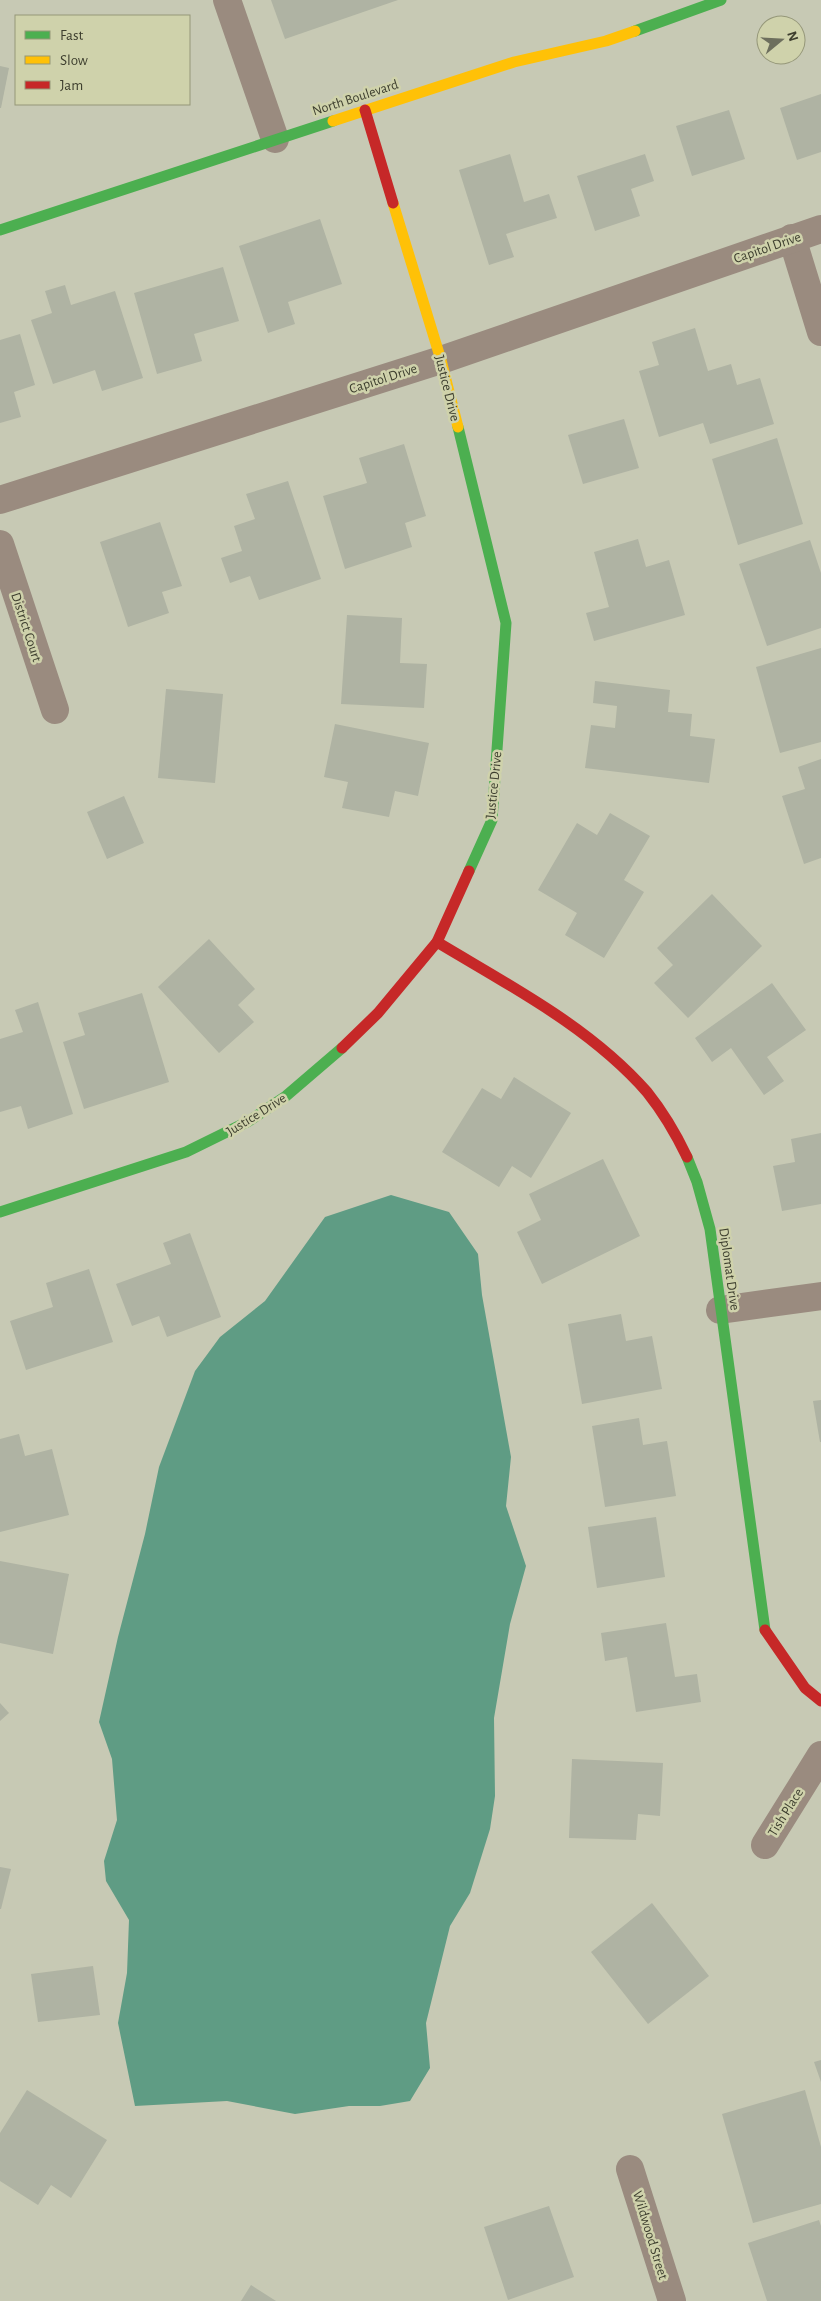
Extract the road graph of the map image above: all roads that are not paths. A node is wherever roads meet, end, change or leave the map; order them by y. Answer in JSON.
{"nodes":[{"id":1,"x":227,"y":0,"type":"edge"},
{"id":2,"x":721,"y":0,"type":"edge"},
{"id":3,"x":365,"y":110,"type":"junction"},
{"id":4,"x":275,"y":139,"type":"junction"},
{"id":5,"x":821,"y":229,"type":"edge"},
{"id":6,"x":0,"y":230,"type":"edge"},
{"id":7,"x":792,"y":238,"type":"junction"},
{"id":8,"x":821,"y":332,"type":"edge"},
{"id":9,"x":441,"y":360,"type":"junction"},
{"id":10,"x":0,"y":500,"type":"edge"},
{"id":11,"x":0,"y":544,"type":"edge"},
{"id":12,"x":55,"y":710,"type":"dead end"},
{"id":13,"x":437,"y":942,"type":"junction"},
{"id":14,"x":0,"y":1212,"type":"edge"},
{"id":15,"x":821,"y":1296,"type":"edge"},
{"id":16,"x":720,"y":1310,"type":"junction"},
{"id":17,"x":821,"y":1702,"type":"edge"},
{"id":18,"x":821,"y":1754,"type":"edge"},
{"id":19,"x":765,"y":1845,"type":"dead end"},
{"id":20,"x":630,"y":2169,"type":"dead end"},
{"id":21,"x":672,"y":2301,"type":"edge"}],
"edges":[{"from":1,"to":4,"type":"street"},
{"from":2,"to":3,"type":"street","name":"North Boulevard"},
{"from":3,"to":4,"type":"street","name":"North Boulevard"},
{"from":3,"to":9,"type":"street","name":"Justice Drive"},
{"from":4,"to":6,"type":"street","name":"North Boulevard"},
{"from":5,"to":7,"type":"street","name":"Capitol Drive"},
{"from":7,"to":8,"type":"street"},
{"from":7,"to":9,"type":"street","name":"Capitol Drive"},
{"from":9,"to":10,"type":"street","name":"Capitol Drive"},
{"from":9,"to":13,"type":"street","name":"Justice Drive"},
{"from":11,"to":12,"type":"street","name":"District Court"},
{"from":13,"to":14,"type":"street","name":"Justice Drive"},
{"from":13,"to":16,"type":"street","name":"Diplomat Drive"},
{"from":15,"to":16,"type":"street"},
{"from":16,"to":17,"type":"street","name":"Diplomat Drive"},
{"from":18,"to":19,"type":"street","name":"Tish Place"},
{"from":20,"to":21,"type":"street","name":"Wildwood Street"}]}
